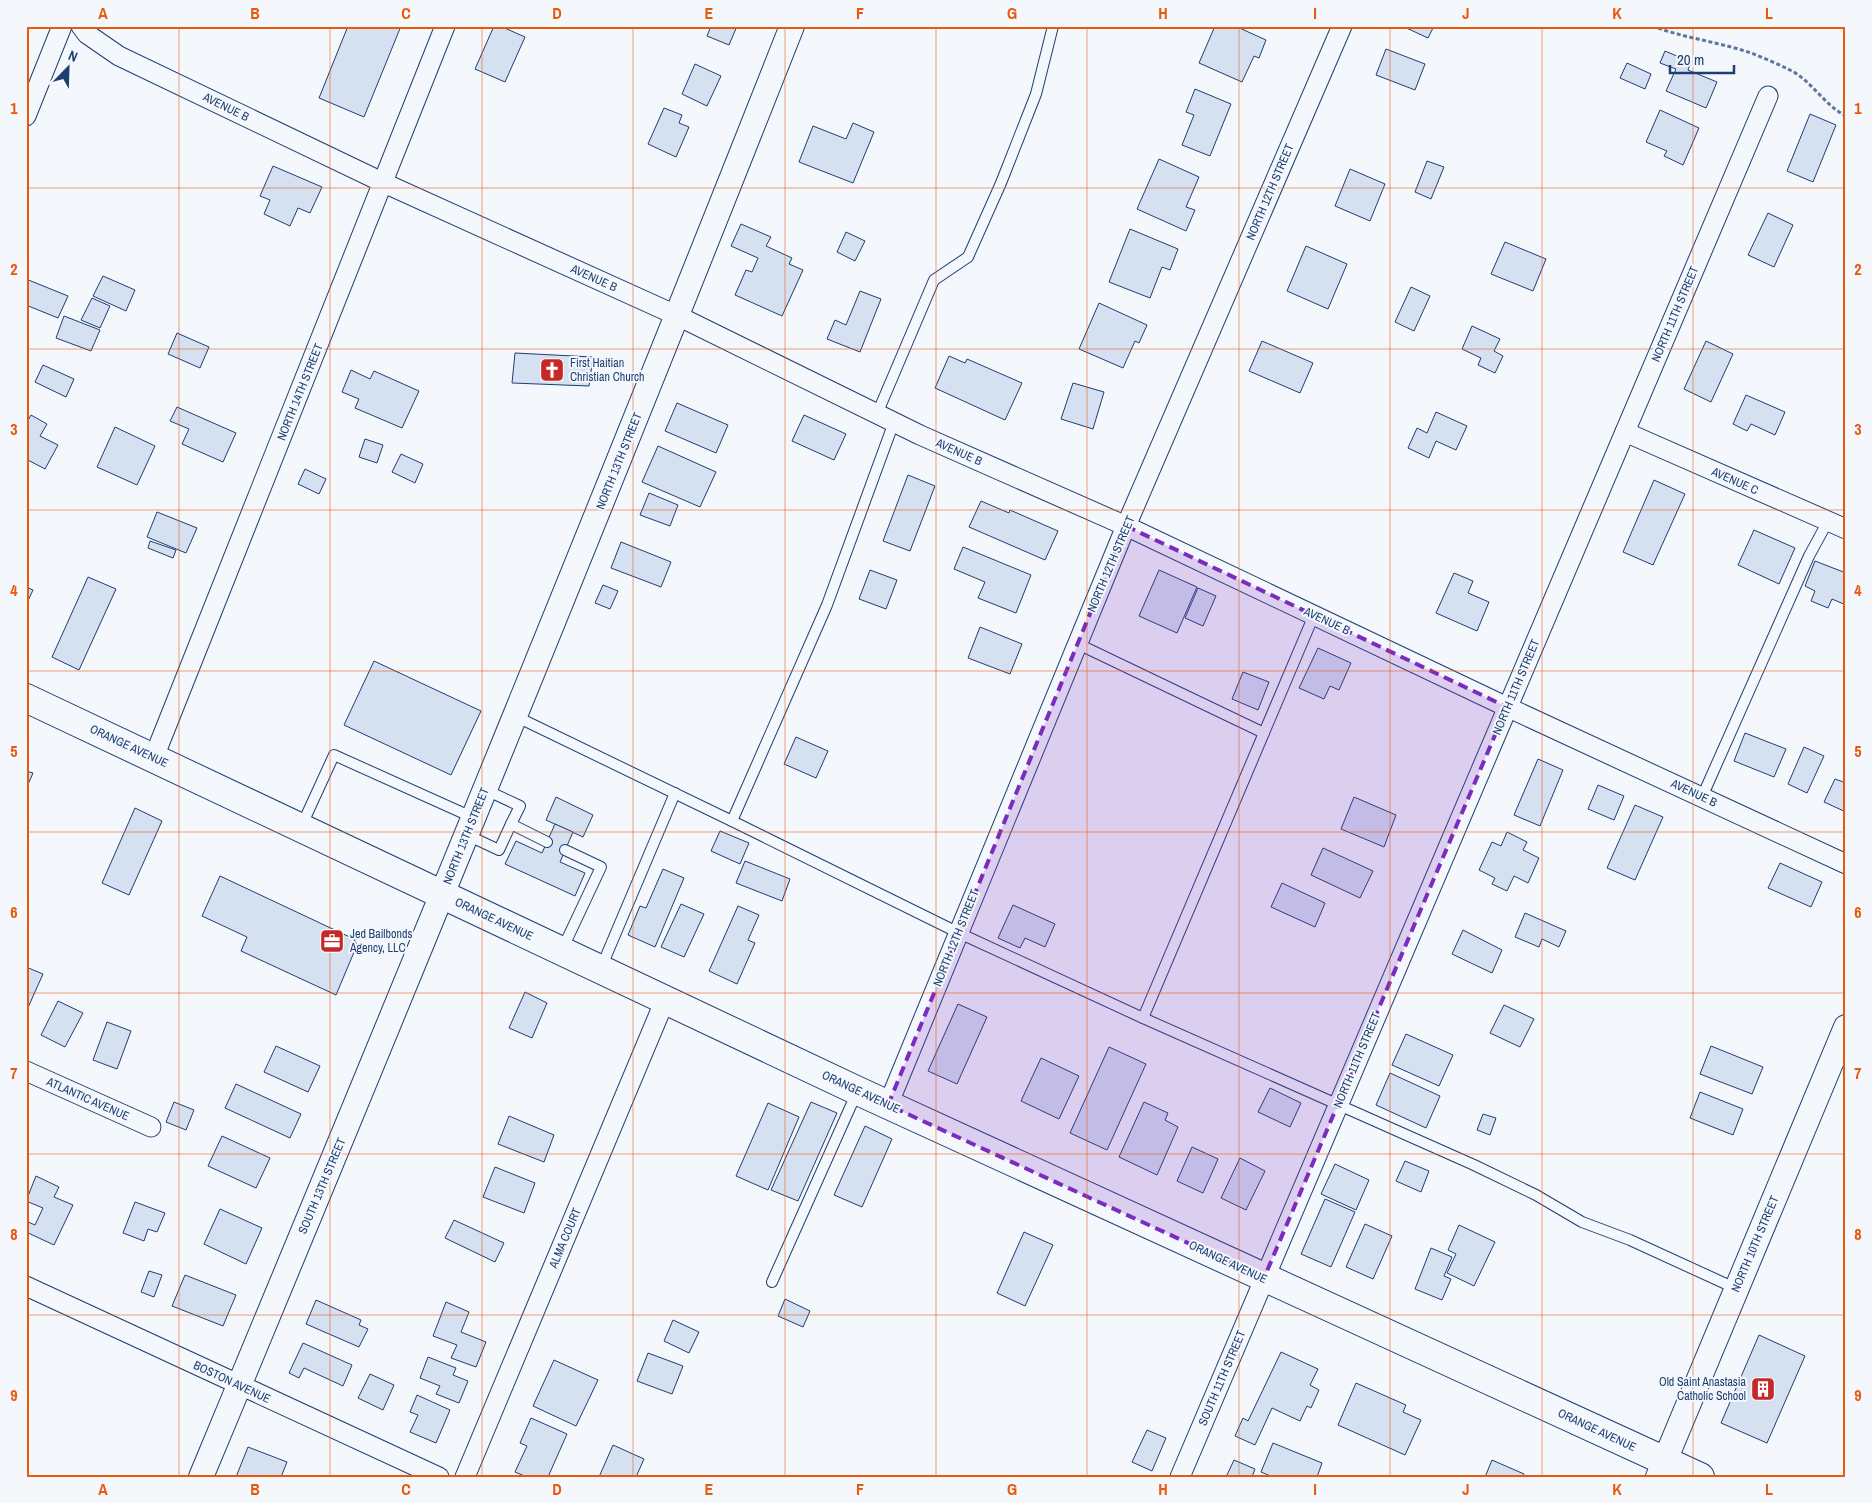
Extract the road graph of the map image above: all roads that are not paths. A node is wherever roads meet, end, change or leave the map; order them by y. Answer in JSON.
{"nodes":[{"id":1,"x":62,"y":26,"type":"edge"},
{"id":2,"x":81,"y":26,"type":"edge"},
{"id":3,"x":445,"y":26,"type":"edge"},
{"id":4,"x":792,"y":26,"type":"edge"},
{"id":5,"x":1053,"y":26,"type":"edge"},
{"id":6,"x":1342,"y":26,"type":"edge"},
{"id":7,"x":1768,"y":96,"type":"dead end"},
{"id":8,"x":26,"y":116,"type":"edge"},
{"id":9,"x":384,"y":183,"type":"junction"},
{"id":10,"x":678,"y":316,"type":"junction"},
{"id":11,"x":886,"y":418,"type":"junction"},
{"id":12,"x":1624,"y":432,"type":"junction"},
{"id":13,"x":1828,"y":521,"type":"junction"},
{"id":14,"x":1126,"y":526,"type":"junction"},
{"id":15,"x":1846,"y":529,"type":"edge"},
{"id":16,"x":1314,"y":615,"type":"junction"},
{"id":17,"x":1078,"y":644,"type":"junction"},
{"id":18,"x":26,"y":698,"type":"edge"},
{"id":19,"x":1507,"y":706,"type":"junction"},
{"id":20,"x":515,"y":716,"type":"junction"},
{"id":21,"x":1264,"y":733,"type":"junction"},
{"id":22,"x":154,"y":758,"type":"junction"},
{"id":23,"x":486,"y":790,"type":"junction"},
{"id":24,"x":675,"y":793,"type":"junction"},
{"id":25,"x":1702,"y":797,"type":"junction"},
{"id":26,"x":732,"y":820,"type":"junction"},
{"id":27,"x":511,"y":824,"type":"junction"},
{"id":28,"x":470,"y":827,"type":"junction"},
{"id":29,"x":301,"y":828,"type":"junction"},
{"id":30,"x":547,"y":842,"type":"dead end"},
{"id":31,"x":565,"y":850,"type":"dead end"},
{"id":32,"x":1846,"y":864,"type":"edge"},
{"id":33,"x":442,"y":895,"type":"junction"},
{"id":34,"x":958,"y":933,"type":"junction"},
{"id":35,"x":562,"y":951,"type":"junction"},
{"id":36,"x":601,"y":969,"type":"junction"},
{"id":37,"x":665,"y":1000,"type":"junction"},
{"id":38,"x":1143,"y":1018,"type":"junction"},
{"id":39,"x":1846,"y":1027,"type":"edge"},
{"id":40,"x":26,"y":1071,"type":"edge"},
{"id":41,"x":858,"y":1091,"type":"junction"},
{"id":42,"x":888,"y":1105,"type":"junction"},
{"id":43,"x":1338,"y":1105,"type":"junction"},
{"id":44,"x":151,"y":1127,"type":"dead end"},
{"id":45,"x":1264,"y":1278,"type":"junction"},
{"id":46,"x":772,"y":1282,"type":"dead end"},
{"id":47,"x":26,"y":1286,"type":"edge"},
{"id":48,"x":1737,"y":1289,"type":"junction"},
{"id":49,"x":239,"y":1385,"type":"junction"},
{"id":50,"x":1661,"y":1469,"type":"edge"},
{"id":51,"x":201,"y":1477,"type":"edge"},
{"id":52,"x":439,"y":1477,"type":"edge"},
{"id":53,"x":465,"y":1477,"type":"edge"},
{"id":54,"x":1180,"y":1477,"type":"edge"},
{"id":55,"x":1700,"y":1477,"type":"edge"}],
"edges":[{"from":1,"to":8,"type":"street"},
{"from":2,"to":9,"type":"street","name":"AVENUE B"},
{"from":3,"to":9,"type":"street","name":"NORTH 14TH STREET"},
{"from":4,"to":10,"type":"street","name":"NORTH 13TH STREET"},
{"from":5,"to":11,"type":"lane"},
{"from":6,"to":14,"type":"street","name":"NORTH 12TH STREET"},
{"from":7,"to":12,"type":"street","name":"NORTH 11TH STREET"},
{"from":9,"to":10,"type":"street","name":"AVENUE B"},
{"from":9,"to":22,"type":"street","name":"NORTH 14TH STREET"},
{"from":10,"to":11,"type":"street","name":"AVENUE B"},
{"from":10,"to":20,"type":"street","name":"NORTH 13TH STREET"},
{"from":11,"to":14,"type":"street","name":"AVENUE B"},
{"from":11,"to":26,"type":"lane"},
{"from":12,"to":13,"type":"street","name":"AVENUE C"},
{"from":12,"to":19,"type":"street","name":"NORTH 11TH STREET"},
{"from":13,"to":15,"type":"street","name":"AVENUE C"},
{"from":13,"to":25,"type":"lane"},
{"from":14,"to":16,"type":"street","name":"AVENUE B"},
{"from":14,"to":17,"type":"street","name":"NORTH 12TH STREET"},
{"from":16,"to":19,"type":"street","name":"AVENUE B"},
{"from":16,"to":21,"type":"lane"},
{"from":17,"to":21,"type":"lane"},
{"from":17,"to":34,"type":"street","name":"NORTH 12TH STREET"},
{"from":18,"to":22,"type":"main road","name":"ORANGE AVENUE"},
{"from":19,"to":25,"type":"street","name":"AVENUE B"},
{"from":19,"to":43,"type":"street","name":"NORTH 11TH STREET"},
{"from":20,"to":23,"type":"street","name":"NORTH 13TH STREET"},
{"from":20,"to":24,"type":"lane"},
{"from":21,"to":38,"type":"lane"},
{"from":22,"to":29,"type":"main road","name":"ORANGE AVENUE"},
{"from":23,"to":27,"type":"lane"},
{"from":23,"to":28,"type":"street","name":"NORTH 13TH STREET"},
{"from":24,"to":26,"type":"lane"},
{"from":24,"to":36,"type":"lane"},
{"from":25,"to":32,"type":"street","name":"AVENUE B"},
{"from":26,"to":34,"type":"lane"},
{"from":27,"to":28,"type":"lane"},
{"from":27,"to":30,"type":"lane"},
{"from":28,"to":29,"type":"lane"},
{"from":28,"to":33,"type":"street","name":"NORTH 13TH STREET"},
{"from":29,"to":33,"type":"main road","name":"ORANGE AVENUE"},
{"from":31,"to":35,"type":"lane"},
{"from":33,"to":35,"type":"main road","name":"ORANGE AVENUE"},
{"from":33,"to":49,"type":"street","name":"SOUTH 13TH STREET"},
{"from":34,"to":38,"type":"lane"},
{"from":34,"to":42,"type":"street","name":"NORTH 12TH STREET"},
{"from":35,"to":36,"type":"main road","name":"ORANGE AVENUE"},
{"from":36,"to":37,"type":"main road","name":"ORANGE AVENUE"},
{"from":37,"to":41,"type":"main road","name":"ORANGE AVENUE"},
{"from":37,"to":53,"type":"street","name":"ALMA COURT"},
{"from":38,"to":43,"type":"lane"},
{"from":39,"to":48,"type":"street","name":"NORTH 10TH STREET"},
{"from":40,"to":44,"type":"street","name":"ATLANTIC AVENUE"},
{"from":41,"to":42,"type":"main road","name":"ORANGE AVENUE"},
{"from":41,"to":46,"type":"lane"},
{"from":42,"to":45,"type":"main road","name":"ORANGE AVENUE"},
{"from":43,"to":45,"type":"street","name":"NORTH 11TH STREET"},
{"from":43,"to":48,"type":"lane"},
{"from":45,"to":50,"type":"main road","name":"ORANGE AVENUE"},
{"from":45,"to":54,"type":"street","name":"SOUTH 11TH STREET"},
{"from":47,"to":49,"type":"street","name":"BOSTON AVENUE"},
{"from":48,"to":50,"type":"street","name":"NORTH 10TH STREET"},
{"from":49,"to":51,"type":"street","name":"SOUTH 13TH STREET"},
{"from":49,"to":52,"type":"street","name":"BOSTON AVENUE"},
{"from":50,"to":55,"type":"main road","name":"ORANGE AVENUE"}]}
